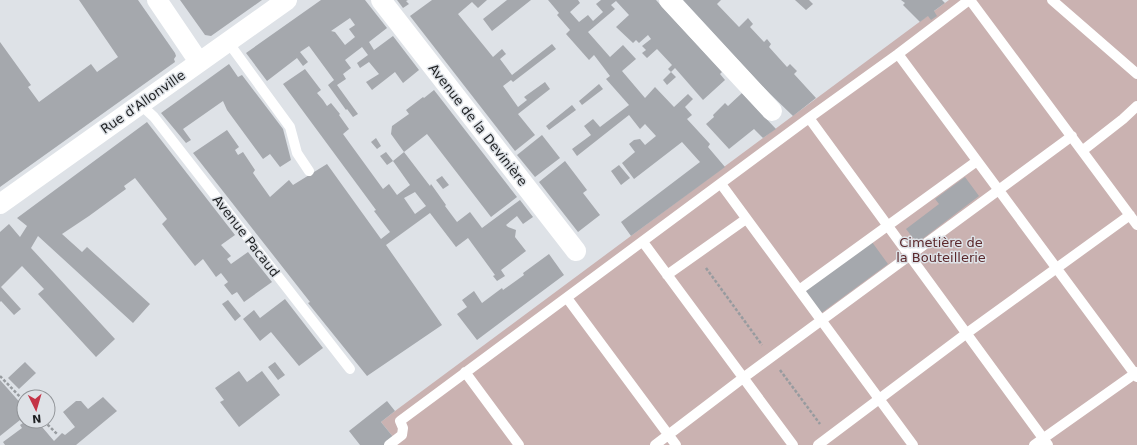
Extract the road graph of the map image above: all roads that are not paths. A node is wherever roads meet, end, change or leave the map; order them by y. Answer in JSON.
{"nodes":[{"id":1,"x":157,"y":0,"type":"edge"},
{"id":2,"x":287,"y":0,"type":"edge"},
{"id":3,"x":381,"y":0,"type":"edge"},
{"id":4,"x":670,"y":0,"type":"edge"},
{"id":5,"x":969,"y":0,"type":"edge"},
{"id":6,"x":1052,"y":0,"type":"edge"},
{"id":7,"x":228,"y":42,"type":"junction"},
{"id":8,"x":898,"y":54,"type":"junction"},
{"id":9,"x":200,"y":62,"type":"junction"},
{"id":10,"x":1137,"y":74,"type":"edge"},
{"id":11,"x":140,"y":104,"type":"junction"},
{"id":12,"x":1137,"y":106,"type":"edge"},
{"id":13,"x":772,"y":111,"type":"dead end"},
{"id":14,"x":809,"y":118,"type":"junction"},
{"id":15,"x":1072,"y":136,"type":"junction"},
{"id":16,"x":1082,"y":151,"type":"junction"},
{"id":17,"x":977,"y":161,"type":"junction"},
{"id":18,"x":309,"y":171,"type":"dead end"},
{"id":19,"x":721,"y":184,"type":"junction"},
{"id":20,"x":999,"y":190,"type":"junction"},
{"id":21,"x":0,"y":204,"type":"edge"},
{"id":22,"x":1130,"y":215,"type":"junction"},
{"id":23,"x":746,"y":219,"type":"junction"},
{"id":24,"x":1137,"y":225,"type":"edge"},
{"id":25,"x":888,"y":226,"type":"junction"},
{"id":26,"x":643,"y":242,"type":"junction"},
{"id":27,"x":576,"y":251,"type":"dead end"},
{"id":28,"x":909,"y":256,"type":"junction"},
{"id":29,"x":1056,"y":268,"type":"junction"},
{"id":30,"x":667,"y":275,"type":"junction"},
{"id":31,"x":799,"y":290,"type":"junction"},
{"id":32,"x":567,"y":298,"type":"junction"},
{"id":33,"x":822,"y":321,"type":"junction"},
{"id":34,"x":967,"y":333,"type":"junction"},
{"id":35,"x":350,"y":369,"type":"dead end"},
{"id":36,"x":465,"y":372,"type":"junction"},
{"id":37,"x":1136,"y":374,"type":"edge"},
{"id":38,"x":743,"y":378,"type":"junction"},
{"id":39,"x":879,"y":399,"type":"junction"},
{"id":40,"x":668,"y":435,"type":"junction"},
{"id":41,"x":1046,"y":442,"type":"edge"},
{"id":42,"x":389,"y":445,"type":"edge"},
{"id":43,"x":519,"y":445,"type":"edge"},
{"id":44,"x":655,"y":445,"type":"edge"},
{"id":45,"x":676,"y":445,"type":"edge"},
{"id":46,"x":794,"y":445,"type":"edge"},
{"id":47,"x":818,"y":445,"type":"edge"},
{"id":48,"x":913,"y":445,"type":"edge"},
{"id":49,"x":1034,"y":445,"type":"edge"}],
"edges":[{"from":1,"to":9,"type":"street"},
{"from":2,"to":7,"type":"street","name":"Rue d'Allonville"},
{"from":3,"to":27,"type":"street","name":"Avenue de la Devinière"},
{"from":4,"to":13,"type":"street"},
{"from":5,"to":8,"type":"lane"},
{"from":5,"to":15,"type":"lane"},
{"from":6,"to":10,"type":"lane"},
{"from":7,"to":9,"type":"street","name":"Rue d'Allonville"},
{"from":7,"to":18,"type":"lane"},
{"from":8,"to":14,"type":"lane"},
{"from":8,"to":17,"type":"lane"},
{"from":9,"to":11,"type":"street","name":"Rue d'Allonville"},
{"from":11,"to":21,"type":"street","name":"Rue d'Allonville"},
{"from":11,"to":35,"type":"lane","name":"Avenue Pacaud"},
{"from":12,"to":16,"type":"lane"},
{"from":14,"to":19,"type":"lane"},
{"from":14,"to":25,"type":"lane"},
{"from":15,"to":16,"type":"lane"},
{"from":15,"to":20,"type":"lane"},
{"from":16,"to":22,"type":"lane"},
{"from":17,"to":20,"type":"lane"},
{"from":17,"to":25,"type":"lane"},
{"from":19,"to":23,"type":"lane"},
{"from":19,"to":26,"type":"lane"},
{"from":20,"to":28,"type":"lane"},
{"from":20,"to":29,"type":"lane"},
{"from":22,"to":24,"type":"lane"},
{"from":22,"to":29,"type":"lane"},
{"from":23,"to":30,"type":"lane"},
{"from":23,"to":31,"type":"lane"},
{"from":25,"to":28,"type":"lane"},
{"from":25,"to":31,"type":"lane"},
{"from":26,"to":30,"type":"lane"},
{"from":26,"to":32,"type":"lane"},
{"from":28,"to":33,"type":"lane"},
{"from":28,"to":34,"type":"lane"},
{"from":29,"to":34,"type":"lane"},
{"from":29,"to":37,"type":"lane"},
{"from":30,"to":38,"type":"lane"},
{"from":31,"to":33,"type":"lane"},
{"from":32,"to":36,"type":"lane"},
{"from":32,"to":40,"type":"lane"},
{"from":33,"to":38,"type":"lane"},
{"from":33,"to":39,"type":"lane"},
{"from":34,"to":39,"type":"lane"},
{"from":34,"to":41,"type":"lane"},
{"from":36,"to":42,"type":"lane"},
{"from":36,"to":43,"type":"lane"},
{"from":37,"to":41,"type":"lane"},
{"from":38,"to":40,"type":"lane"},
{"from":38,"to":46,"type":"lane"},
{"from":39,"to":47,"type":"lane"},
{"from":39,"to":48,"type":"lane"},
{"from":40,"to":44,"type":"lane"},
{"from":40,"to":45,"type":"lane"},
{"from":41,"to":49,"type":"lane"}]}
